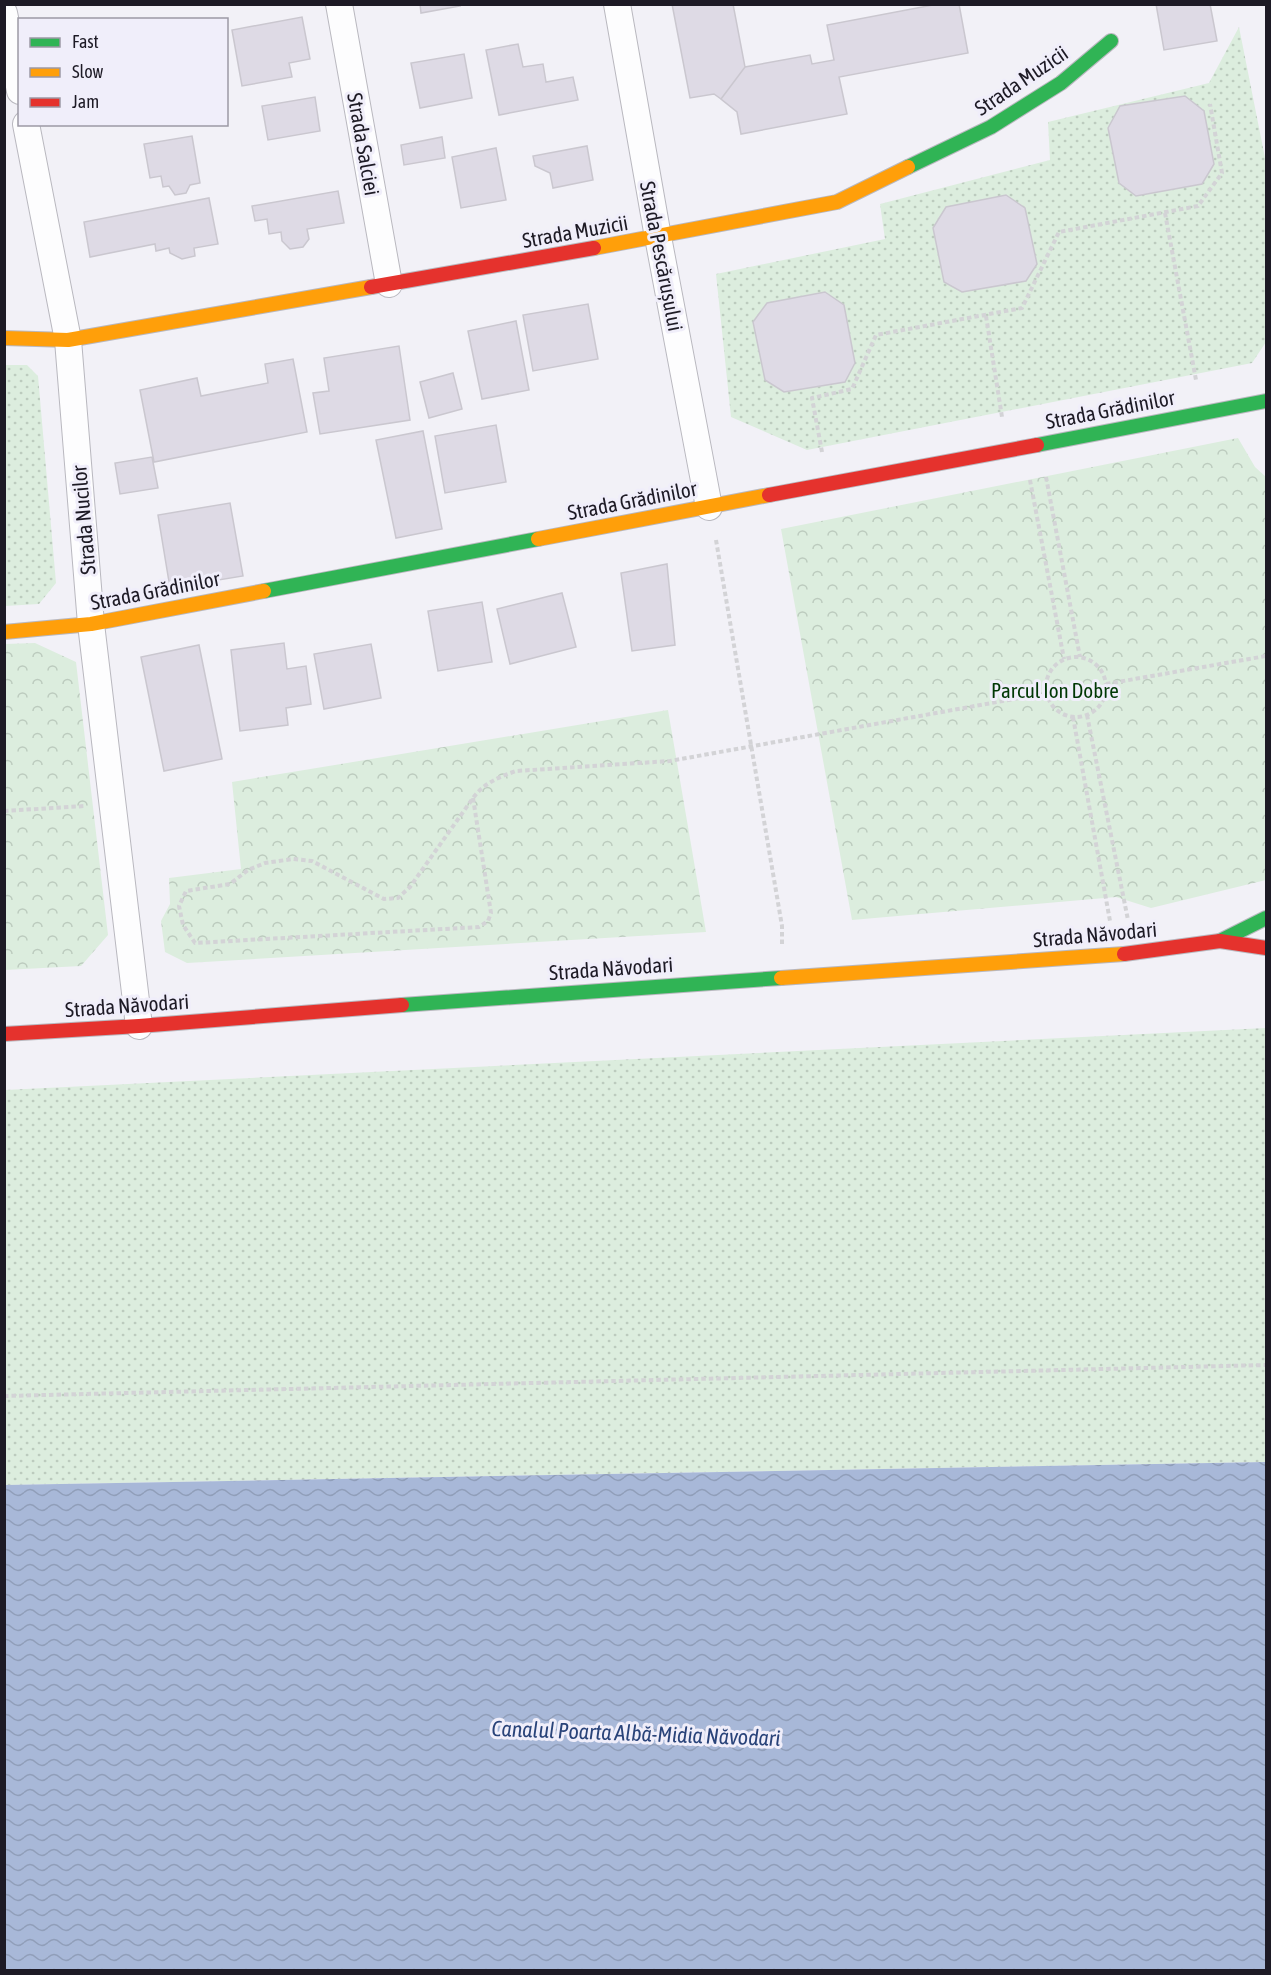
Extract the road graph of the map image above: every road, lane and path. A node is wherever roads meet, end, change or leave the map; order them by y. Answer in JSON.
{"nodes":[{"id":1,"x":339,"y":4,"type":"edge"},
{"id":2,"x":616,"y":4,"type":"edge"},
{"id":3,"x":4,"y":14,"type":"edge"},
{"id":4,"x":1111,"y":41,"type":"dead end"},
{"id":5,"x":18,"y":81,"type":"edge"},
{"id":6,"x":1210,"y":104,"type":"dead end"},
{"id":7,"x":26,"y":126,"type":"edge"},
{"id":8,"x":1165,"y":213,"type":"junction"},
{"id":9,"x":658,"y":237,"type":"junction"},
{"id":10,"x":389,"y":284,"type":"junction"},
{"id":11,"x":986,"y":316,"type":"junction"},
{"id":12,"x":4,"y":338,"type":"edge"},
{"id":13,"x":68,"y":340,"type":"junction"},
{"id":14,"x":1266,"y":401,"type":"edge"},
{"id":15,"x":1202,"y":413,"type":"junction"},
{"id":16,"x":1039,"y":444,"type":"junction"},
{"id":17,"x":1023,"y":447,"type":"junction"},
{"id":18,"x":1008,"y":450,"type":"junction"},
{"id":19,"x":827,"y":484,"type":"junction"},
{"id":20,"x":709,"y":507,"type":"junction"},
{"id":21,"x":91,"y":624,"type":"junction"},
{"id":22,"x":4,"y":632,"type":"edge"},
{"id":23,"x":1266,"y":656,"type":"edge"},
{"id":24,"x":1080,"y":657,"type":"junction"},
{"id":25,"x":1064,"y":659,"type":"junction"},
{"id":26,"x":1106,"y":684,"type":"junction"},
{"id":27,"x":1047,"y":693,"type":"junction"},
{"id":28,"x":1087,"y":715,"type":"junction"},
{"id":29,"x":1073,"y":717,"type":"junction"},
{"id":30,"x":752,"y":746,"type":"junction"},
{"id":31,"x":473,"y":798,"type":"junction"},
{"id":32,"x":112,"y":804,"type":"junction"},
{"id":33,"x":4,"y":811,"type":"edge"},
{"id":34,"x":1266,"y":918,"type":"edge"},
{"id":35,"x":1220,"y":941,"type":"junction"},
{"id":36,"x":1266,"y":948,"type":"edge"},
{"id":37,"x":1135,"y":953,"type":"junction"},
{"id":38,"x":1116,"y":955,"type":"junction"},
{"id":39,"x":783,"y":977,"type":"junction"},
{"id":40,"x":139,"y":1026,"type":"junction"},
{"id":41,"x":4,"y":1034,"type":"edge"},
{"id":42,"x":1266,"y":1365,"type":"edge"},
{"id":43,"x":4,"y":1396,"type":"edge"}],
"edges":[{"from":1,"to":10,"type":"street","name":"Strada Salciei"},
{"from":2,"to":9,"type":"street","name":"Strada Pescărușului"},
{"from":3,"to":5,"type":"street"},
{"from":4,"to":9,"type":"street","name":"Strada Muzicii"},
{"from":6,"to":8,"type":"path"},
{"from":7,"to":13,"type":"street","name":"Strada Nucilor"},
{"from":8,"to":11,"type":"path"},
{"from":8,"to":15,"type":"path"},
{"from":9,"to":10,"type":"street","name":"Strada Muzicii"},
{"from":9,"to":20,"type":"street","name":"Strada Pescărușului"},
{"from":10,"to":13,"type":"street","name":"Strada Muzicii"},
{"from":11,"to":18,"type":"path"},
{"from":11,"to":19,"type":"path"},
{"from":12,"to":13,"type":"street","name":"Strada Muzicii"},
{"from":13,"to":21,"type":"street","name":"Strada Nucilor"},
{"from":14,"to":15,"type":"street","name":"Strada Grădinilor"},
{"from":15,"to":16,"type":"street","name":"Strada Grădinilor"},
{"from":16,"to":17,"type":"street","name":"Strada Grădinilor"},
{"from":16,"to":24,"type":"path"},
{"from":17,"to":18,"type":"street","name":"Strada Grădinilor"},
{"from":17,"to":25,"type":"path"},
{"from":18,"to":19,"type":"street","name":"Strada Grădinilor"},
{"from":19,"to":20,"type":"street","name":"Strada Grădinilor"},
{"from":20,"to":21,"type":"street","name":"Strada Grădinilor"},
{"from":20,"to":30,"type":"path"},
{"from":21,"to":22,"type":"street","name":"Strada Grădinilor"},
{"from":21,"to":32,"type":"street","name":"Strada Nucilor"},
{"from":23,"to":26,"type":"path"},
{"from":24,"to":25,"type":"path"},
{"from":24,"to":26,"type":"path"},
{"from":25,"to":27,"type":"path"},
{"from":26,"to":28,"type":"path"},
{"from":27,"to":29,"type":"path"},
{"from":27,"to":30,"type":"path"},
{"from":28,"to":29,"type":"path"},
{"from":28,"to":37,"type":"path"},
{"from":29,"to":38,"type":"path"},
{"from":30,"to":31,"type":"path"},
{"from":30,"to":39,"type":"path"},
{"from":31,"to":31,"type":"path"},
{"from":32,"to":33,"type":"path"},
{"from":32,"to":40,"type":"street","name":"Strada Nucilor"},
{"from":34,"to":35,"type":"street","name":"Strada Năvodari"},
{"from":35,"to":36,"type":"street","name":"Strada Năvodari"},
{"from":35,"to":37,"type":"street","name":"Strada Năvodari"},
{"from":37,"to":38,"type":"street","name":"Strada Năvodari"},
{"from":38,"to":39,"type":"street","name":"Strada Năvodari"},
{"from":39,"to":40,"type":"street","name":"Strada Năvodari"},
{"from":40,"to":41,"type":"street","name":"Strada Năvodari"},
{"from":42,"to":43,"type":"path"}]}
